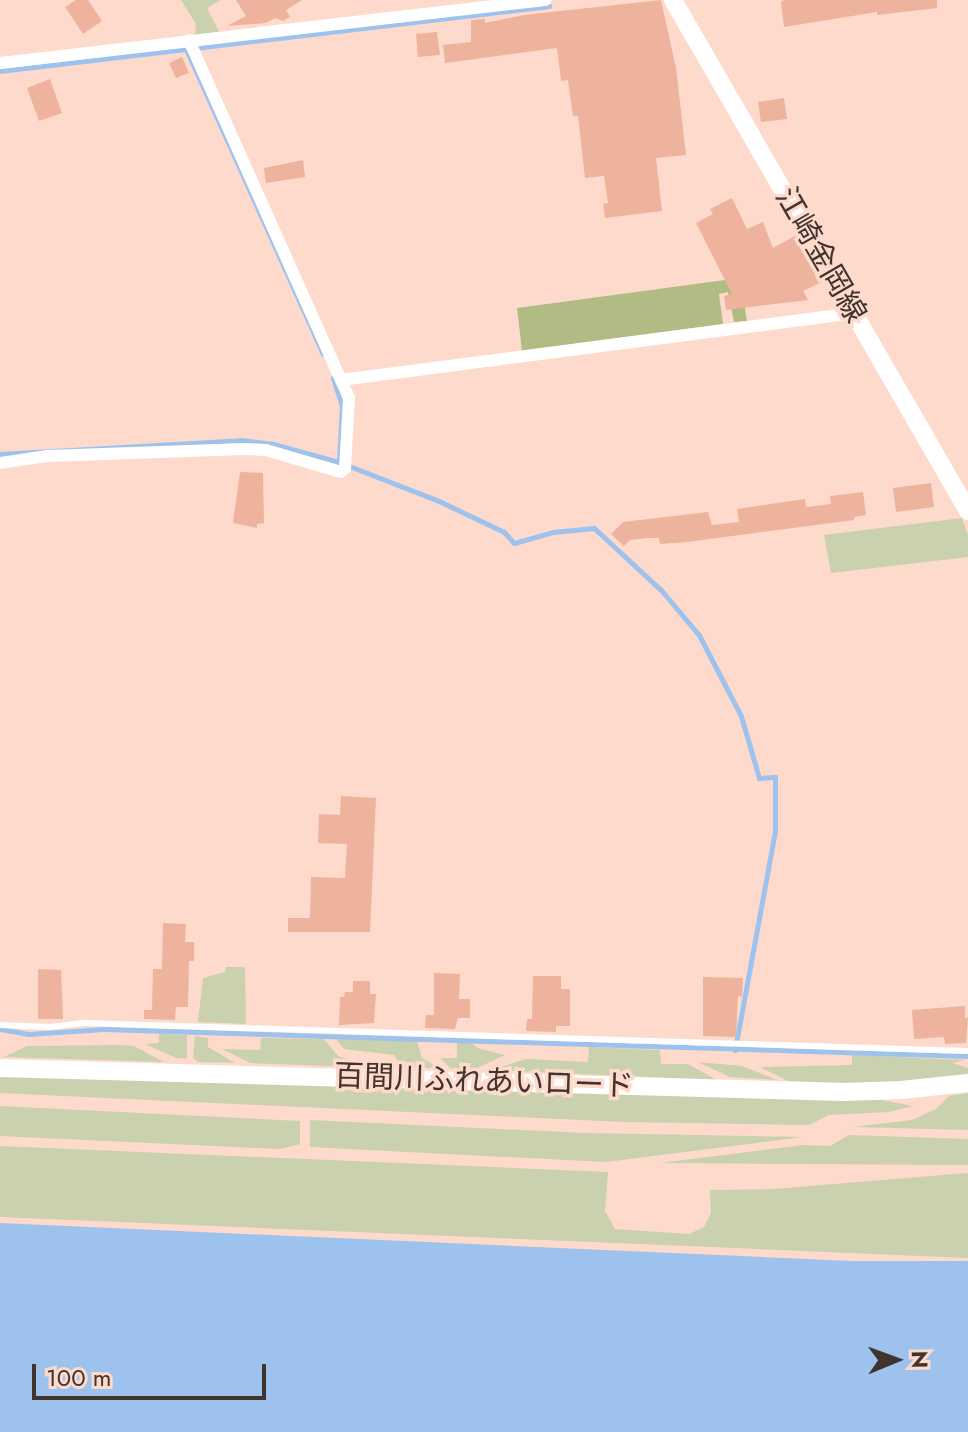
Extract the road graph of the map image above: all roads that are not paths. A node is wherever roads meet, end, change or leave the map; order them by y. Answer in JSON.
{"nodes":[{"id":1,"x":545,"y":0,"type":"edge"},
{"id":2,"x":673,"y":0,"type":"edge"},
{"id":3,"x":191,"y":45,"type":"junction"},
{"id":4,"x":0,"y":63,"type":"edge"},
{"id":5,"x":855,"y":313,"type":"junction"},
{"id":6,"x":341,"y":380,"type":"junction"},
{"id":7,"x":0,"y":463,"type":"edge"},
{"id":8,"x":968,"y":511,"type":"edge"},
{"id":9,"x":0,"y":1025,"type":"edge"},
{"id":10,"x":968,"y":1051,"type":"edge"},
{"id":11,"x":0,"y":1068,"type":"edge"},
{"id":12,"x":968,"y":1083,"type":"edge"}],
"edges":[{"from":1,"to":3,"type":"street"},
{"from":2,"to":5,"type":"street","name":"江崎金岡線"},
{"from":3,"to":4,"type":"street"},
{"from":3,"to":6,"type":"street"},
{"from":5,"to":6,"type":"street"},
{"from":5,"to":8,"type":"street","name":"江崎金岡線"},
{"from":6,"to":7,"type":"street"},
{"from":9,"to":10,"type":"lane"},
{"from":11,"to":12,"type":"street","name":"百間川ふれあいロード"}]}
